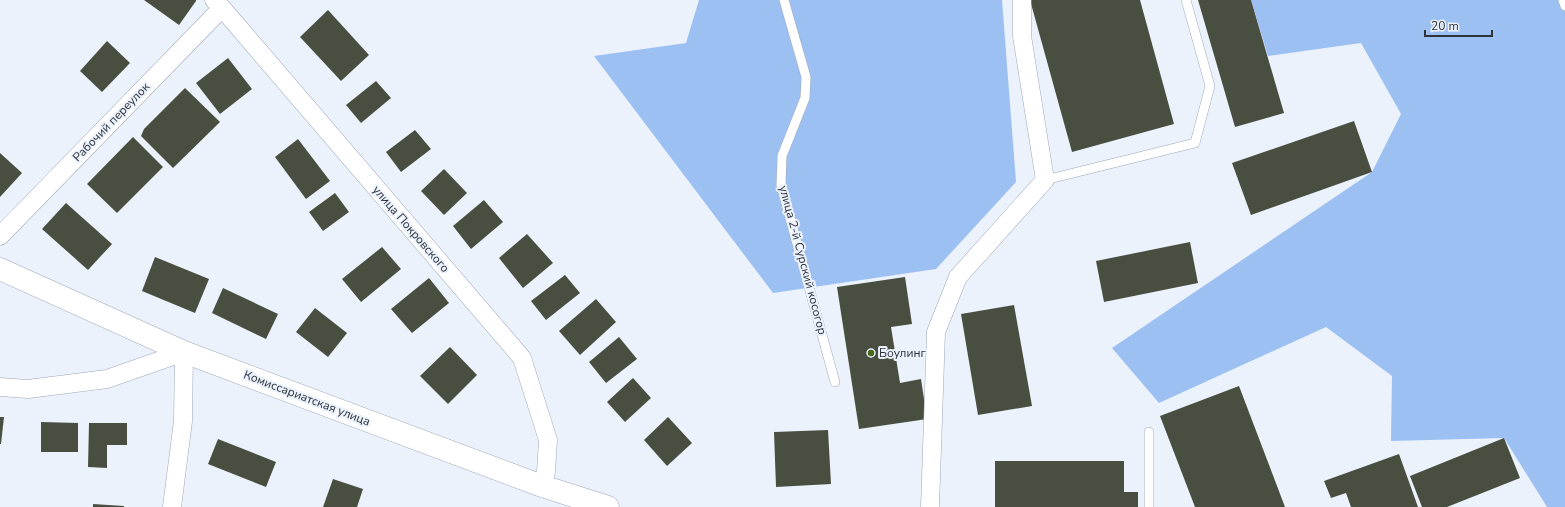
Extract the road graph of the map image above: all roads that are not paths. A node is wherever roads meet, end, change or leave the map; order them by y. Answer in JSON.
{"nodes":[{"id":1,"x":784,"y":0,"type":"edge"},
{"id":2,"x":1022,"y":0,"type":"edge"},
{"id":3,"x":1186,"y":0,"type":"edge"},
{"id":4,"x":1563,"y":0,"type":"edge"},
{"id":5,"x":218,"y":4,"type":"edge"},
{"id":6,"x":1565,"y":6,"type":"edge"},
{"id":7,"x":1045,"y":180,"type":"junction"},
{"id":8,"x":0,"y":236,"type":"edge"},
{"id":9,"x":0,"y":269,"type":"edge"},
{"id":10,"x":184,"y":352,"type":"junction"},
{"id":11,"x":835,"y":382,"type":"dead end"},
{"id":12,"x":0,"y":387,"type":"edge"},
{"id":13,"x":1150,"y":432,"type":"dead end"},
{"id":14,"x":542,"y":486,"type":"junction"},
{"id":15,"x":172,"y":507,"type":"edge"},
{"id":16,"x":608,"y":507,"type":"edge"},
{"id":17,"x":930,"y":507,"type":"edge"},
{"id":18,"x":1149,"y":507,"type":"edge"}],
"edges":[{"from":1,"to":11,"type":"lane","name":"улица 2-й Сурский косогор"},
{"from":2,"to":7,"type":"street"},
{"from":3,"to":7,"type":"lane"},
{"from":4,"to":6,"type":"lane"},
{"from":5,"to":8,"type":"street","name":"Рабочий переулок"},
{"from":5,"to":14,"type":"street","name":"улица Покровского"},
{"from":7,"to":17,"type":"street"},
{"from":9,"to":10,"type":"main road","name":"Комиссариатская улица"},
{"from":10,"to":12,"type":"street"},
{"from":10,"to":14,"type":"main road","name":"Комиссариатская улица"},
{"from":10,"to":15,"type":"street"},
{"from":13,"to":18,"type":"lane"},
{"from":14,"to":16,"type":"main road","name":"Комиссариатская улица"}]}
